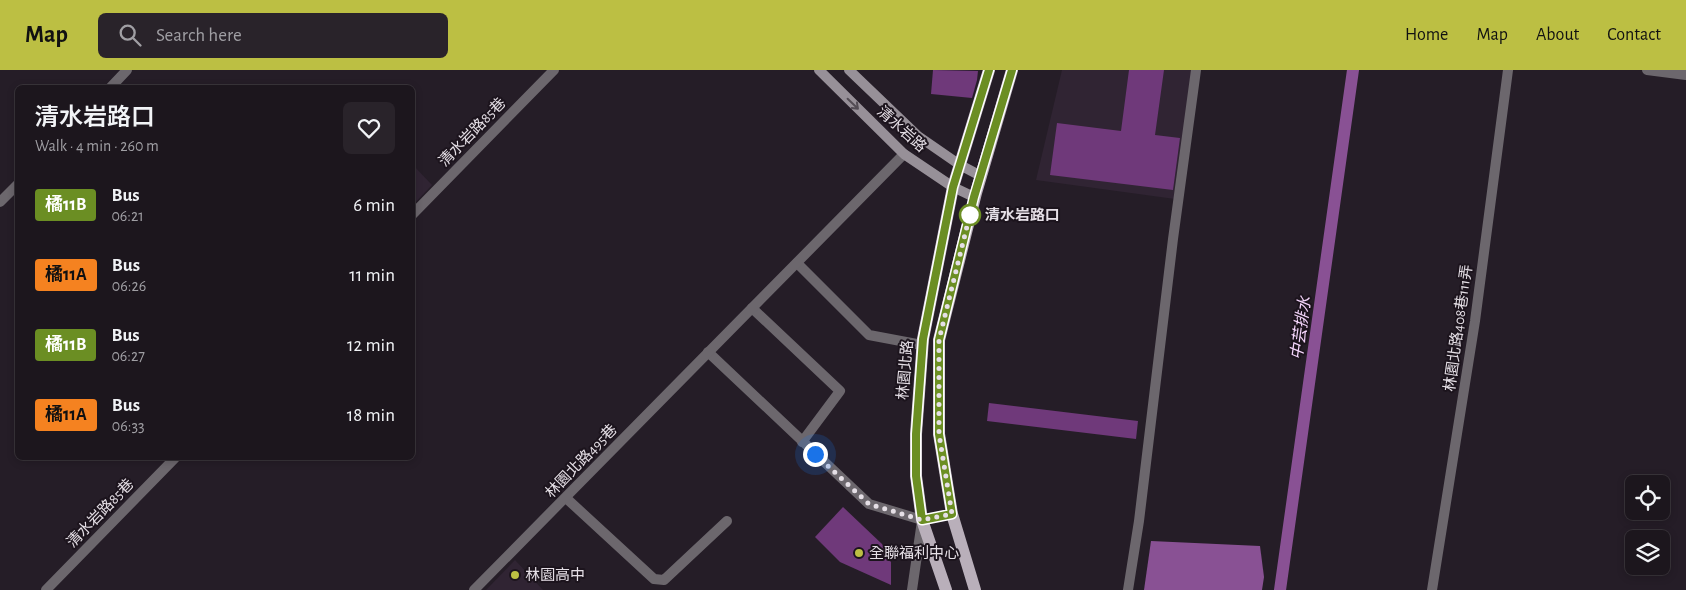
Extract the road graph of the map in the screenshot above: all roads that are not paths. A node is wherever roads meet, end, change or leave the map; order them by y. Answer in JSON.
{"nodes":[{"id":1,"x":127,"y":70,"type":"edge"},
{"id":2,"x":554,"y":70,"type":"edge"},
{"id":3,"x":819,"y":70,"type":"edge"},
{"id":4,"x":849,"y":70,"type":"edge"},
{"id":5,"x":989,"y":70,"type":"edge"},
{"id":6,"x":1012,"y":70,"type":"edge"},
{"id":7,"x":1196,"y":70,"type":"edge"},
{"id":8,"x":1508,"y":70,"type":"edge"},
{"id":9,"x":1647,"y":70,"type":"edge"},
{"id":10,"x":1686,"y":75,"type":"edge"},
{"id":11,"x":113,"y":85,"type":"edge"},
{"id":12,"x":904,"y":154,"type":"junction"},
{"id":13,"x":960,"y":165,"type":"junction"},
{"id":14,"x":980,"y":176,"type":"junction"},
{"id":15,"x":15,"y":187,"type":"edge"},
{"id":16,"x":953,"y":187,"type":"junction"},
{"id":17,"x":974,"y":197,"type":"junction"},
{"id":18,"x":0,"y":202,"type":"edge"},
{"id":19,"x":415,"y":212,"type":"edge"},
{"id":20,"x":797,"y":262,"type":"junction"},
{"id":21,"x":752,"y":308,"type":"junction"},
{"id":22,"x":922,"y":345,"type":"junction"},
{"id":23,"x":708,"y":352,"type":"junction"},
{"id":24,"x":802,"y":442,"type":"junction"},
{"id":25,"x":173,"y":460,"type":"edge"},
{"id":26,"x":566,"y":498,"type":"junction"},
{"id":27,"x":952,"y":514,"type":"junction"},
{"id":28,"x":727,"y":520,"type":"dead end"},
{"id":29,"x":922,"y":520,"type":"junction"},
{"id":30,"x":912,"y":588,"type":"edge"},
{"id":31,"x":46,"y":590,"type":"edge"},
{"id":32,"x":474,"y":590,"type":"edge"},
{"id":33,"x":900,"y":590,"type":"edge"},
{"id":34,"x":946,"y":590,"type":"edge"},
{"id":35,"x":975,"y":590,"type":"edge"},
{"id":36,"x":1128,"y":590,"type":"edge"},
{"id":37,"x":1432,"y":590,"type":"edge"}],
"edges":[{"from":1,"to":11,"type":"street"},
{"from":2,"to":19,"type":"street","name":"清水岩路85巷"},
{"from":3,"to":12,"type":"street","name":"清水岩路","one_way":true},
{"from":4,"to":13,"type":"street","name":"清水岩路"},
{"from":5,"to":13,"type":"main road","name":"林園北路"},
{"from":6,"to":14,"type":"main road","name":"林園北路"},
{"from":7,"to":36,"type":"street"},
{"from":8,"to":37,"type":"street","name":"林園北路408巷111弄"},
{"from":9,"to":10,"type":"street"},
{"from":12,"to":16,"type":"street","name":"清水岩路"},
{"from":12,"to":20,"type":"street","name":"林園北路495巷"},
{"from":13,"to":14,"type":"street","name":"清水岩路"},
{"from":13,"to":16,"type":"main road","name":"林園北路"},
{"from":14,"to":17,"type":"main road","name":"林園北路"},
{"from":15,"to":18,"type":"street"},
{"from":16,"to":17,"type":"street","name":"清水岩路"},
{"from":16,"to":22,"type":"main road","name":"林園北路"},
{"from":17,"to":27,"type":"main road","name":"林園北路"},
{"from":20,"to":21,"type":"street","name":"林園北路495巷"},
{"from":20,"to":22,"type":"street"},
{"from":21,"to":23,"type":"street","name":"林園北路495巷"},
{"from":21,"to":24,"type":"street"},
{"from":22,"to":29,"type":"main road","name":"林園北路"},
{"from":23,"to":24,"type":"street"},
{"from":23,"to":26,"type":"street","name":"林園北路495巷"},
{"from":24,"to":29,"type":"street"},
{"from":25,"to":31,"type":"street","name":"清水岩路85巷"},
{"from":26,"to":28,"type":"street"},
{"from":26,"to":32,"type":"street","name":"林園北路495巷"},
{"from":27,"to":29,"type":"street"},
{"from":27,"to":35,"type":"main road","name":"林園北路"},
{"from":29,"to":30,"type":"street","name":"林園北路"},
{"from":29,"to":34,"type":"main road"},
{"from":30,"to":33,"type":"street"}]}
